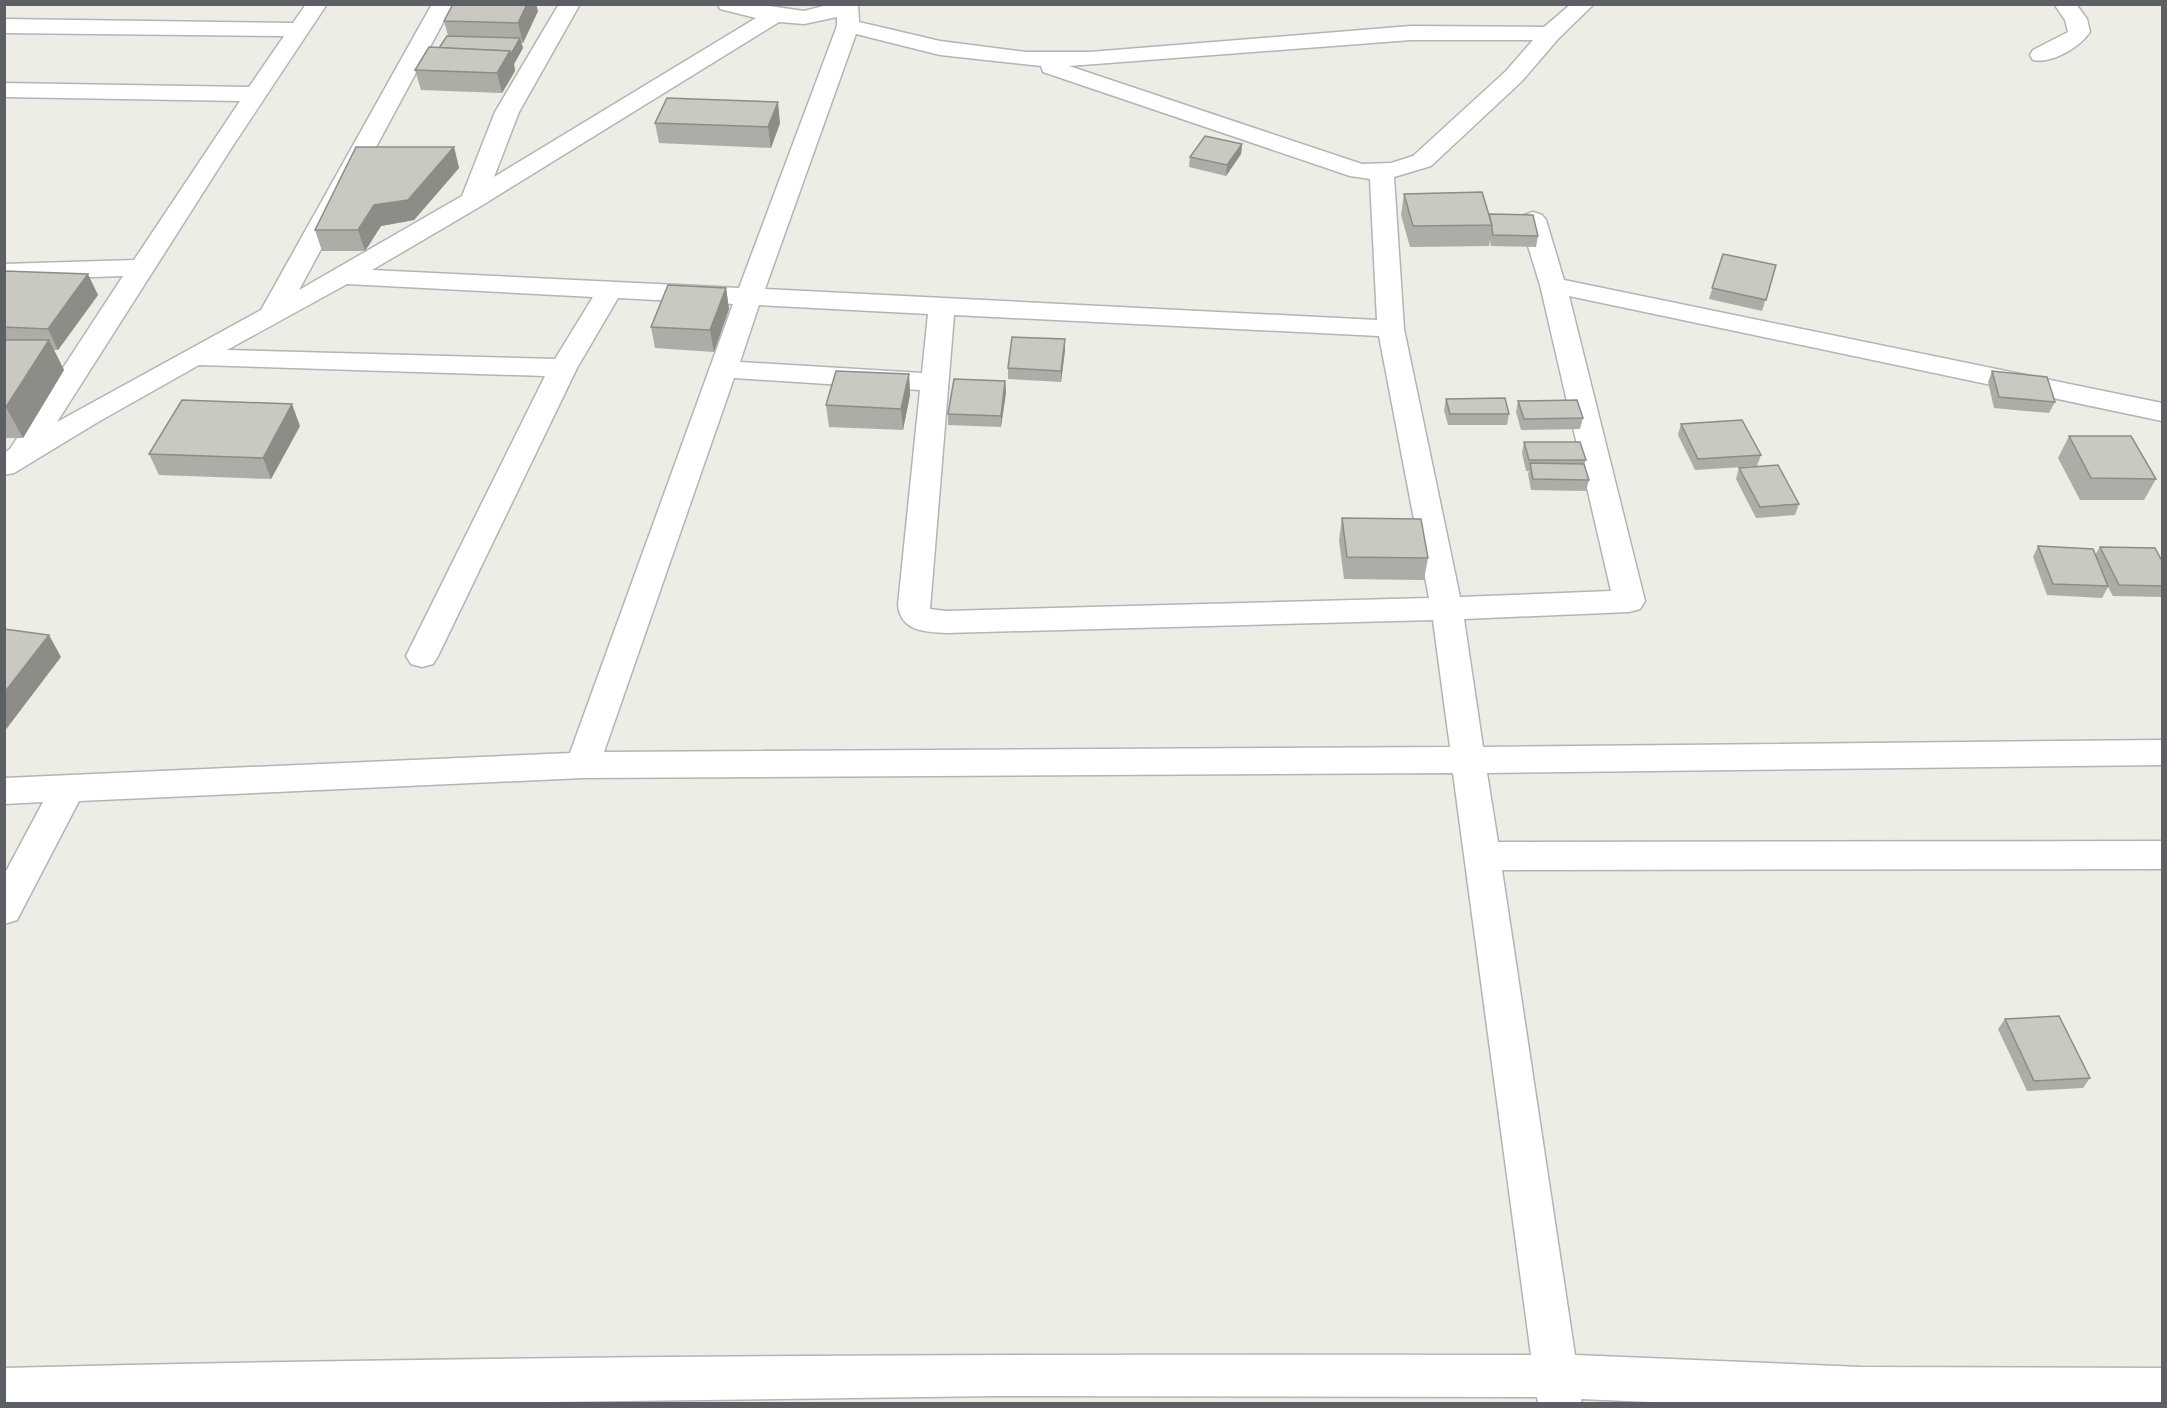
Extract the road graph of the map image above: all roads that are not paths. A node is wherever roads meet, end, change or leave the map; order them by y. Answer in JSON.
{"nodes":[{"id":1,"x":317,"y":4,"type":"edge"},
{"id":2,"x":443,"y":4,"type":"edge"},
{"id":3,"x":570,"y":4,"type":"edge"},
{"id":4,"x":728,"y":4,"type":"edge"},
{"id":5,"x":1584,"y":4,"type":"edge"},
{"id":6,"x":2064,"y":4,"type":"edge"},
{"id":7,"x":848,"y":12,"type":"edge"},
{"id":8,"x":774,"y":16,"type":"junction"},
{"id":9,"x":4,"y":26,"type":"edge"},
{"id":10,"x":300,"y":30,"type":"junction"},
{"id":11,"x":1550,"y":34,"type":"junction"},
{"id":12,"x":2041,"y":56,"type":"dead end"},
{"id":13,"x":1026,"y":59,"type":"junction"},
{"id":14,"x":4,"y":90,"type":"edge"},
{"id":15,"x":256,"y":94,"type":"junction"},
{"id":16,"x":1382,"y":173,"type":"junction"},
{"id":17,"x":472,"y":201,"type":"junction"},
{"id":18,"x":1533,"y":220,"type":"edge"},
{"id":19,"x":142,"y":268,"type":"junction"},
{"id":20,"x":4,"y":272,"type":"edge"},
{"id":21,"x":341,"y":276,"type":"junction"},
{"id":22,"x":1553,"y":285,"type":"junction"},
{"id":23,"x":610,"y":290,"type":"junction"},
{"id":24,"x":748,"y":297,"type":"junction"},
{"id":25,"x":942,"y":306,"type":"junction"},
{"id":26,"x":272,"y":314,"type":"junction"},
{"id":27,"x":1391,"y":328,"type":"junction"},
{"id":28,"x":192,"y":357,"type":"junction"},
{"id":29,"x":563,"y":368,"type":"junction"},
{"id":30,"x":723,"y":369,"type":"junction"},
{"id":31,"x":936,"y":382,"type":"junction"},
{"id":32,"x":2163,"y":412,"type":"edge"},
{"id":33,"x":10,"y":460,"type":"edge"},
{"id":34,"x":1447,"y":609,"type":"junction"},
{"id":35,"x":422,"y":656,"type":"dead end"},
{"id":36,"x":2163,"y":752,"type":"edge"},
{"id":37,"x":1469,"y":760,"type":"junction"},
{"id":38,"x":583,"y":765,"type":"junction"},
{"id":39,"x":68,"y":788,"type":"junction"},
{"id":40,"x":4,"y":791,"type":"edge"},
{"id":41,"x":2163,"y":855,"type":"edge"},
{"id":42,"x":1482,"y":856,"type":"junction"},
{"id":43,"x":4,"y":910,"type":"edge"},
{"id":44,"x":4,"y":1390,"type":"edge"},
{"id":45,"x":1557,"y":1390,"type":"edge"},
{"id":46,"x":2163,"y":1390,"type":"edge"}],
"edges":[{"from":1,"to":10,"type":"street"},
{"from":2,"to":26,"type":"street"},
{"from":3,"to":17,"type":"street"},
{"from":4,"to":8,"type":"street"},
{"from":5,"to":11,"type":"street"},
{"from":6,"to":12,"type":"street"},
{"from":7,"to":8,"type":"street"},
{"from":7,"to":13,"type":"street"},
{"from":7,"to":24,"type":"street"},
{"from":8,"to":17,"type":"street"},
{"from":9,"to":10,"type":"street"},
{"from":10,"to":15,"type":"street"},
{"from":11,"to":13,"type":"street"},
{"from":11,"to":16,"type":"street"},
{"from":13,"to":16,"type":"street"},
{"from":14,"to":15,"type":"street"},
{"from":15,"to":19,"type":"street"},
{"from":16,"to":27,"type":"street"},
{"from":17,"to":21,"type":"street"},
{"from":18,"to":22,"type":"street"},
{"from":19,"to":20,"type":"street"},
{"from":19,"to":33,"type":"street"},
{"from":21,"to":23,"type":"street"},
{"from":21,"to":26,"type":"street"},
{"from":22,"to":32,"type":"street"},
{"from":22,"to":34,"type":"street"},
{"from":23,"to":24,"type":"street"},
{"from":23,"to":29,"type":"street"},
{"from":24,"to":25,"type":"street"},
{"from":24,"to":30,"type":"street"},
{"from":25,"to":27,"type":"street"},
{"from":25,"to":31,"type":"street"},
{"from":26,"to":28,"type":"street"},
{"from":27,"to":34,"type":"street"},
{"from":28,"to":29,"type":"street"},
{"from":28,"to":33,"type":"street"},
{"from":29,"to":35,"type":"street"},
{"from":30,"to":31,"type":"street"},
{"from":30,"to":38,"type":"street"},
{"from":31,"to":34,"type":"street"},
{"from":34,"to":37,"type":"street"},
{"from":36,"to":37,"type":"street"},
{"from":37,"to":38,"type":"street"},
{"from":37,"to":42,"type":"street"},
{"from":38,"to":39,"type":"street"},
{"from":39,"to":40,"type":"street"},
{"from":39,"to":43,"type":"street"},
{"from":41,"to":42,"type":"street"},
{"from":42,"to":45,"type":"street"},
{"from":44,"to":45,"type":"street"},
{"from":45,"to":46,"type":"street"}]}
